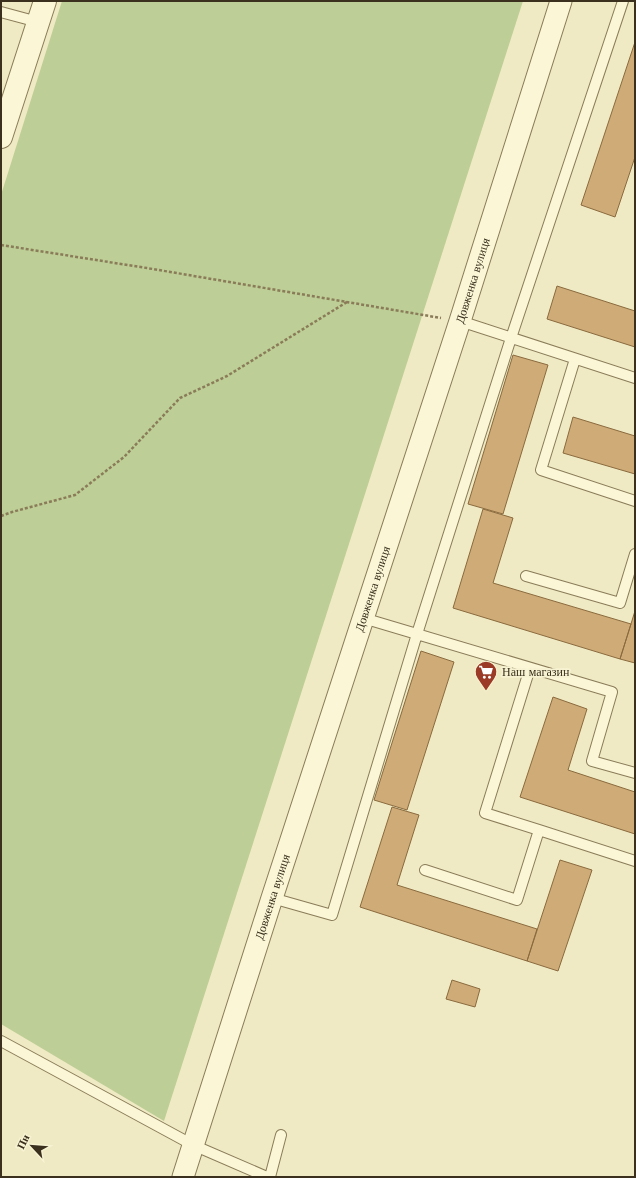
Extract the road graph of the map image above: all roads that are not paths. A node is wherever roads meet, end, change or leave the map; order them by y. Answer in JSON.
{"nodes":[{"id":1,"x":45,"y":1,"type":"edge"},
{"id":2,"x":561,"y":1,"type":"edge"},
{"id":3,"x":623,"y":1,"type":"edge"},
{"id":4,"x":1,"y":12,"type":"edge"},
{"id":5,"x":38,"y":22,"type":"junction"},
{"id":6,"x":1,"y":137,"type":"edge"},
{"id":7,"x":460,"y":321,"type":"junction"},
{"id":8,"x":511,"y":338,"type":"junction"},
{"id":9,"x":575,"y":359,"type":"junction"},
{"id":10,"x":635,"y":378,"type":"edge"},
{"id":11,"x":635,"y":501,"type":"edge"},
{"id":12,"x":635,"y":554,"type":"edge"},
{"id":13,"x":526,"y":576,"type":"dead end"},
{"id":14,"x":363,"y":618,"type":"junction"},
{"id":15,"x":417,"y":634,"type":"junction"},
{"id":16,"x":530,"y":668,"type":"junction"},
{"id":17,"x":635,"y":773,"type":"edge"},
{"id":18,"x":539,"y":830,"type":"junction"},
{"id":19,"x":635,"y":861,"type":"edge"},
{"id":20,"x":425,"y":870,"type":"dead end"},
{"id":21,"x":272,"y":898,"type":"junction"},
{"id":22,"x":1,"y":1041,"type":"edge"},
{"id":23,"x":281,"y":1135,"type":"dead end"},
{"id":24,"x":192,"y":1145,"type":"junction"},
{"id":25,"x":183,"y":1177,"type":"edge"},
{"id":26,"x":267,"y":1177,"type":"edge"},
{"id":27,"x":270,"y":1177,"type":"edge"}],
"edges":[{"from":1,"to":5,"type":"street"},
{"from":2,"to":7,"type":"street","name":"Довженка вулиця"},
{"from":3,"to":8,"type":"lane"},
{"from":4,"to":5,"type":"lane"},
{"from":5,"to":6,"type":"street"},
{"from":7,"to":8,"type":"lane"},
{"from":7,"to":14,"type":"street","name":"Довженка вулиця"},
{"from":8,"to":9,"type":"lane"},
{"from":8,"to":15,"type":"lane"},
{"from":9,"to":10,"type":"lane"},
{"from":9,"to":11,"type":"lane"},
{"from":12,"to":13,"type":"lane"},
{"from":14,"to":15,"type":"lane"},
{"from":14,"to":21,"type":"street","name":"Довженка вулиця"},
{"from":15,"to":16,"type":"lane"},
{"from":15,"to":21,"type":"lane"},
{"from":16,"to":17,"type":"lane"},
{"from":16,"to":18,"type":"lane"},
{"from":18,"to":19,"type":"lane"},
{"from":18,"to":20,"type":"lane"},
{"from":21,"to":24,"type":"street","name":"Довженка вулиця"},
{"from":22,"to":24,"type":"lane"},
{"from":23,"to":27,"type":"lane"},
{"from":24,"to":25,"type":"street","name":"Довженка вулиця"},
{"from":24,"to":26,"type":"lane"}]}
